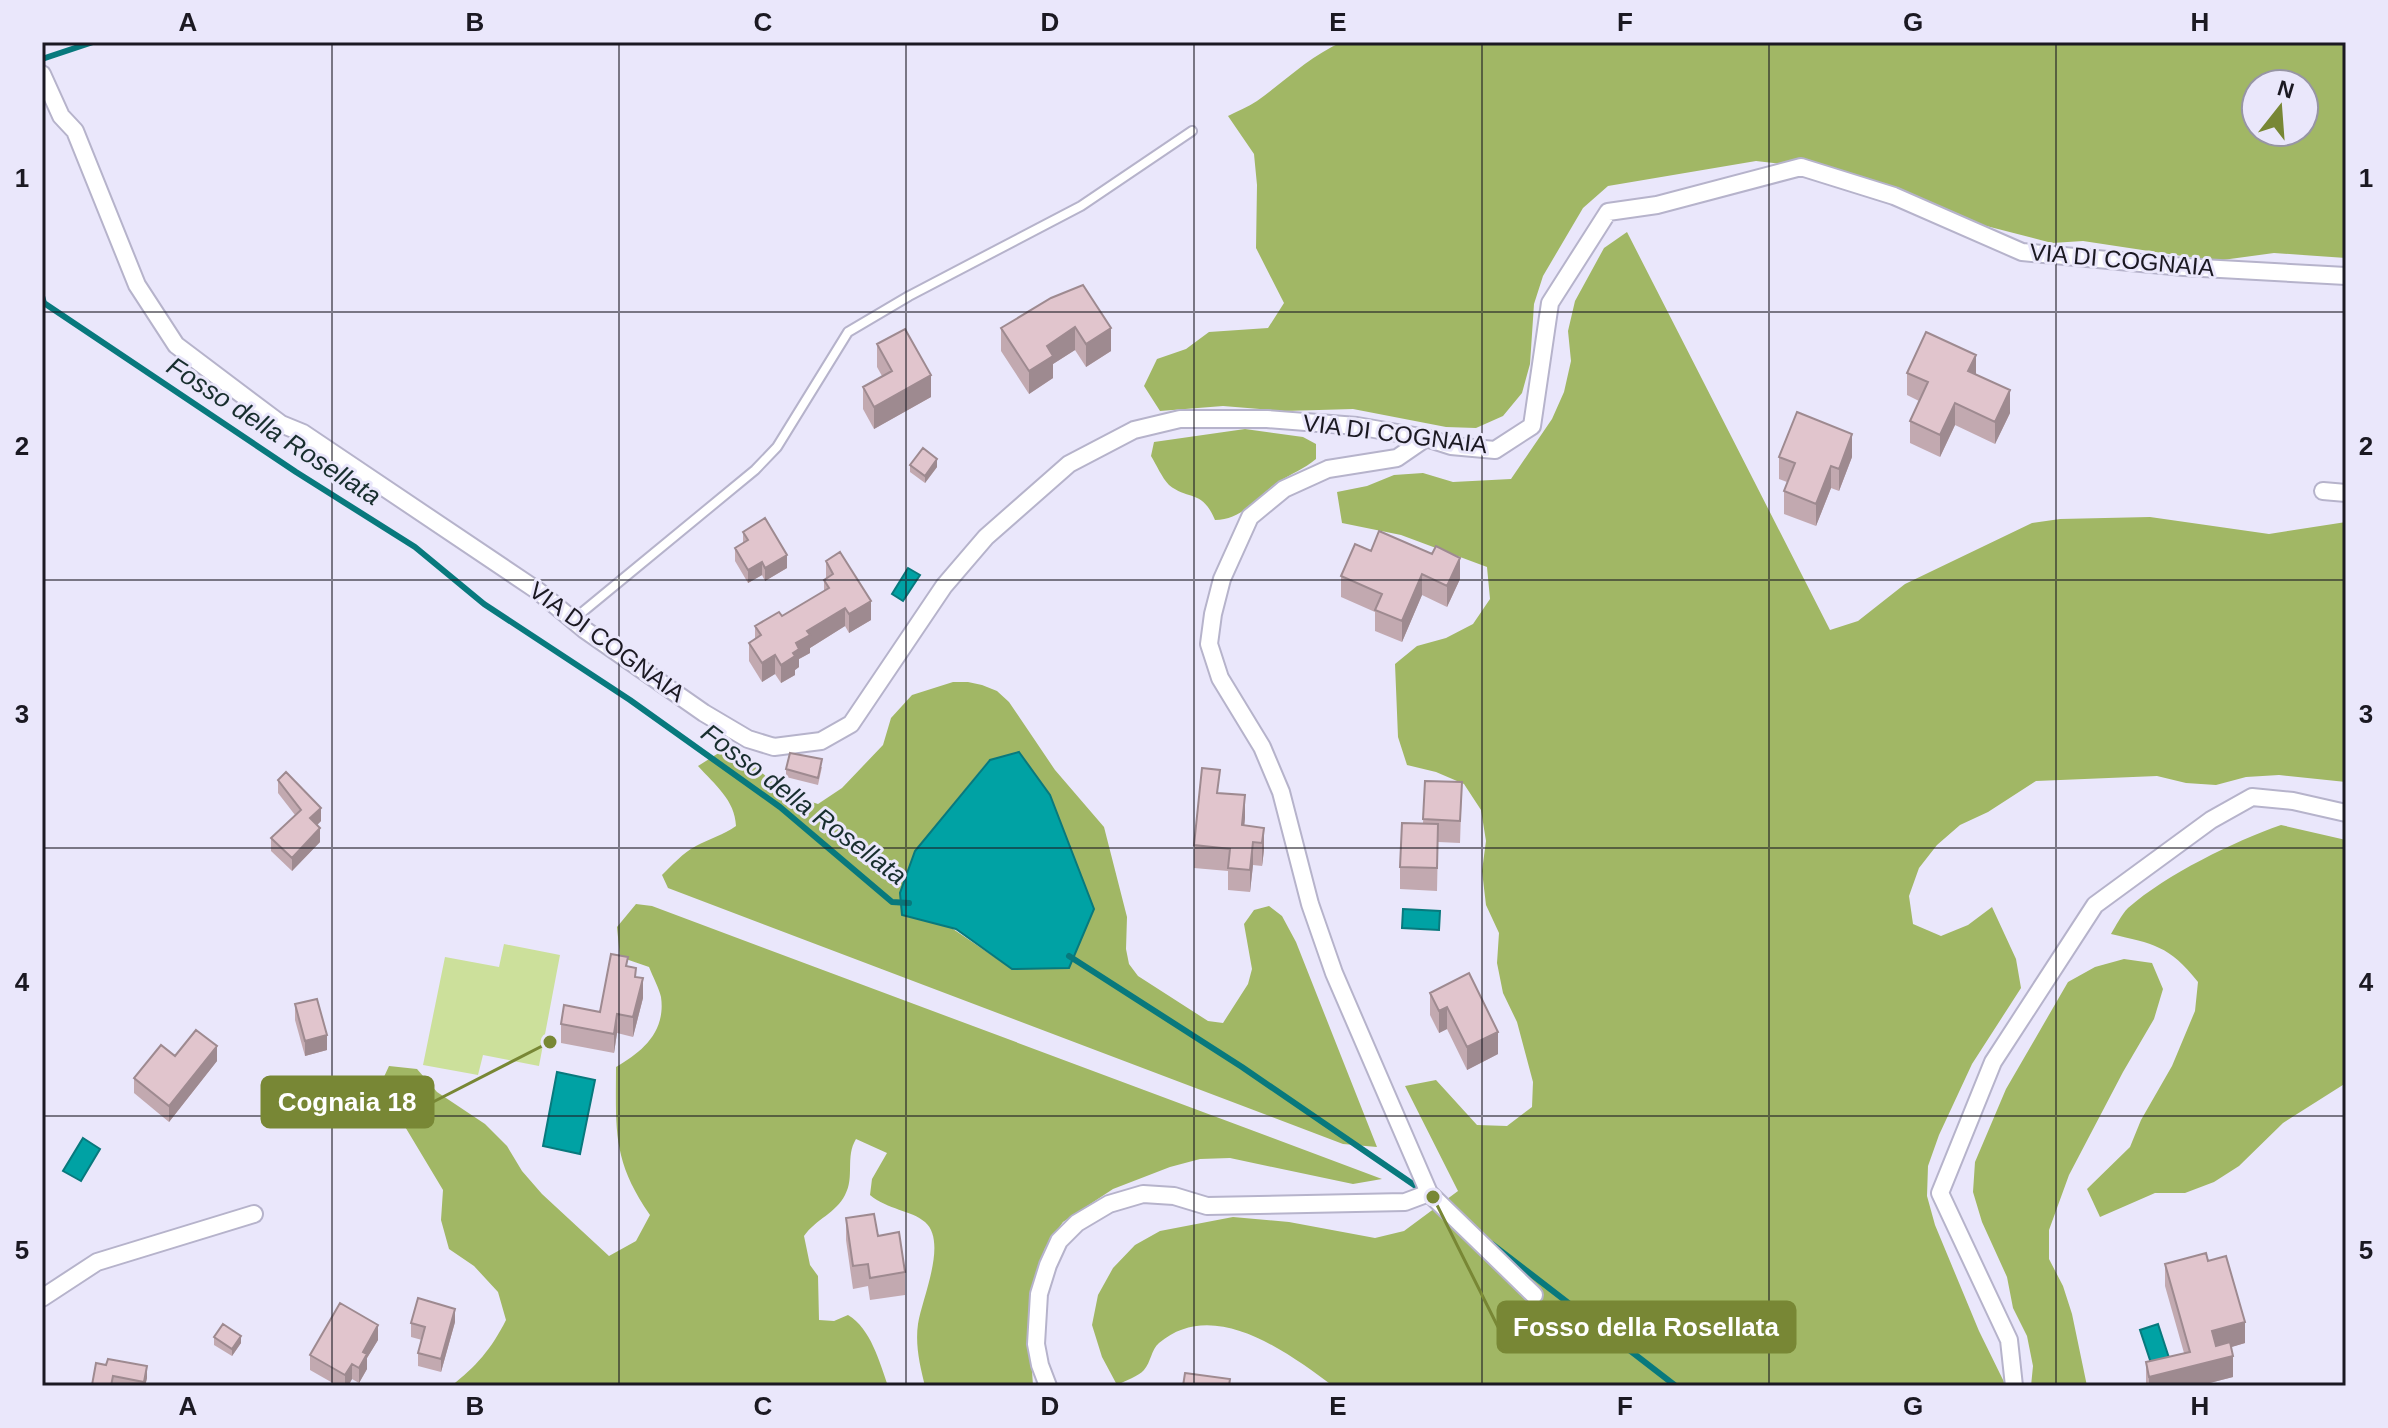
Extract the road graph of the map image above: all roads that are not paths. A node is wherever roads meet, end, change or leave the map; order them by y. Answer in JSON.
{"nodes":[{"id":1,"x":42,"y":74,"type":"edge"},
{"id":2,"x":1192,"y":131,"type":"dead end"},
{"id":3,"x":2346,"y":276,"type":"edge"},
{"id":4,"x":1426,"y":438,"type":"junction"},
{"id":5,"x":2323,"y":491,"type":"dead end"},
{"id":6,"x":2346,"y":493,"type":"edge"},
{"id":7,"x":574,"y":619,"type":"junction"},
{"id":8,"x":2346,"y":813,"type":"edge"},
{"id":9,"x":1429,"y":1193,"type":"junction"},
{"id":10,"x":254,"y":1214,"type":"dead end"},
{"id":11,"x":1534,"y":1295,"type":"dead end"},
{"id":12,"x":42,"y":1298,"type":"edge"},
{"id":13,"x":1048,"y":1386,"type":"edge"},
{"id":14,"x":2014,"y":1386,"type":"edge"}],
"edges":[{"from":1,"to":7,"type":"street","name":"VIA DI COGNAIA"},
{"from":2,"to":7,"type":"lane"},
{"from":3,"to":4,"type":"street","name":"VIA DI COGNAIA"},
{"from":4,"to":7,"type":"street","name":"VIA DI COGNAIA"},
{"from":4,"to":9,"type":"street"},
{"from":5,"to":6,"type":"street"},
{"from":8,"to":14,"type":"street"},
{"from":9,"to":11,"type":"street"},
{"from":9,"to":13,"type":"street"},
{"from":10,"to":12,"type":"street"}]}
